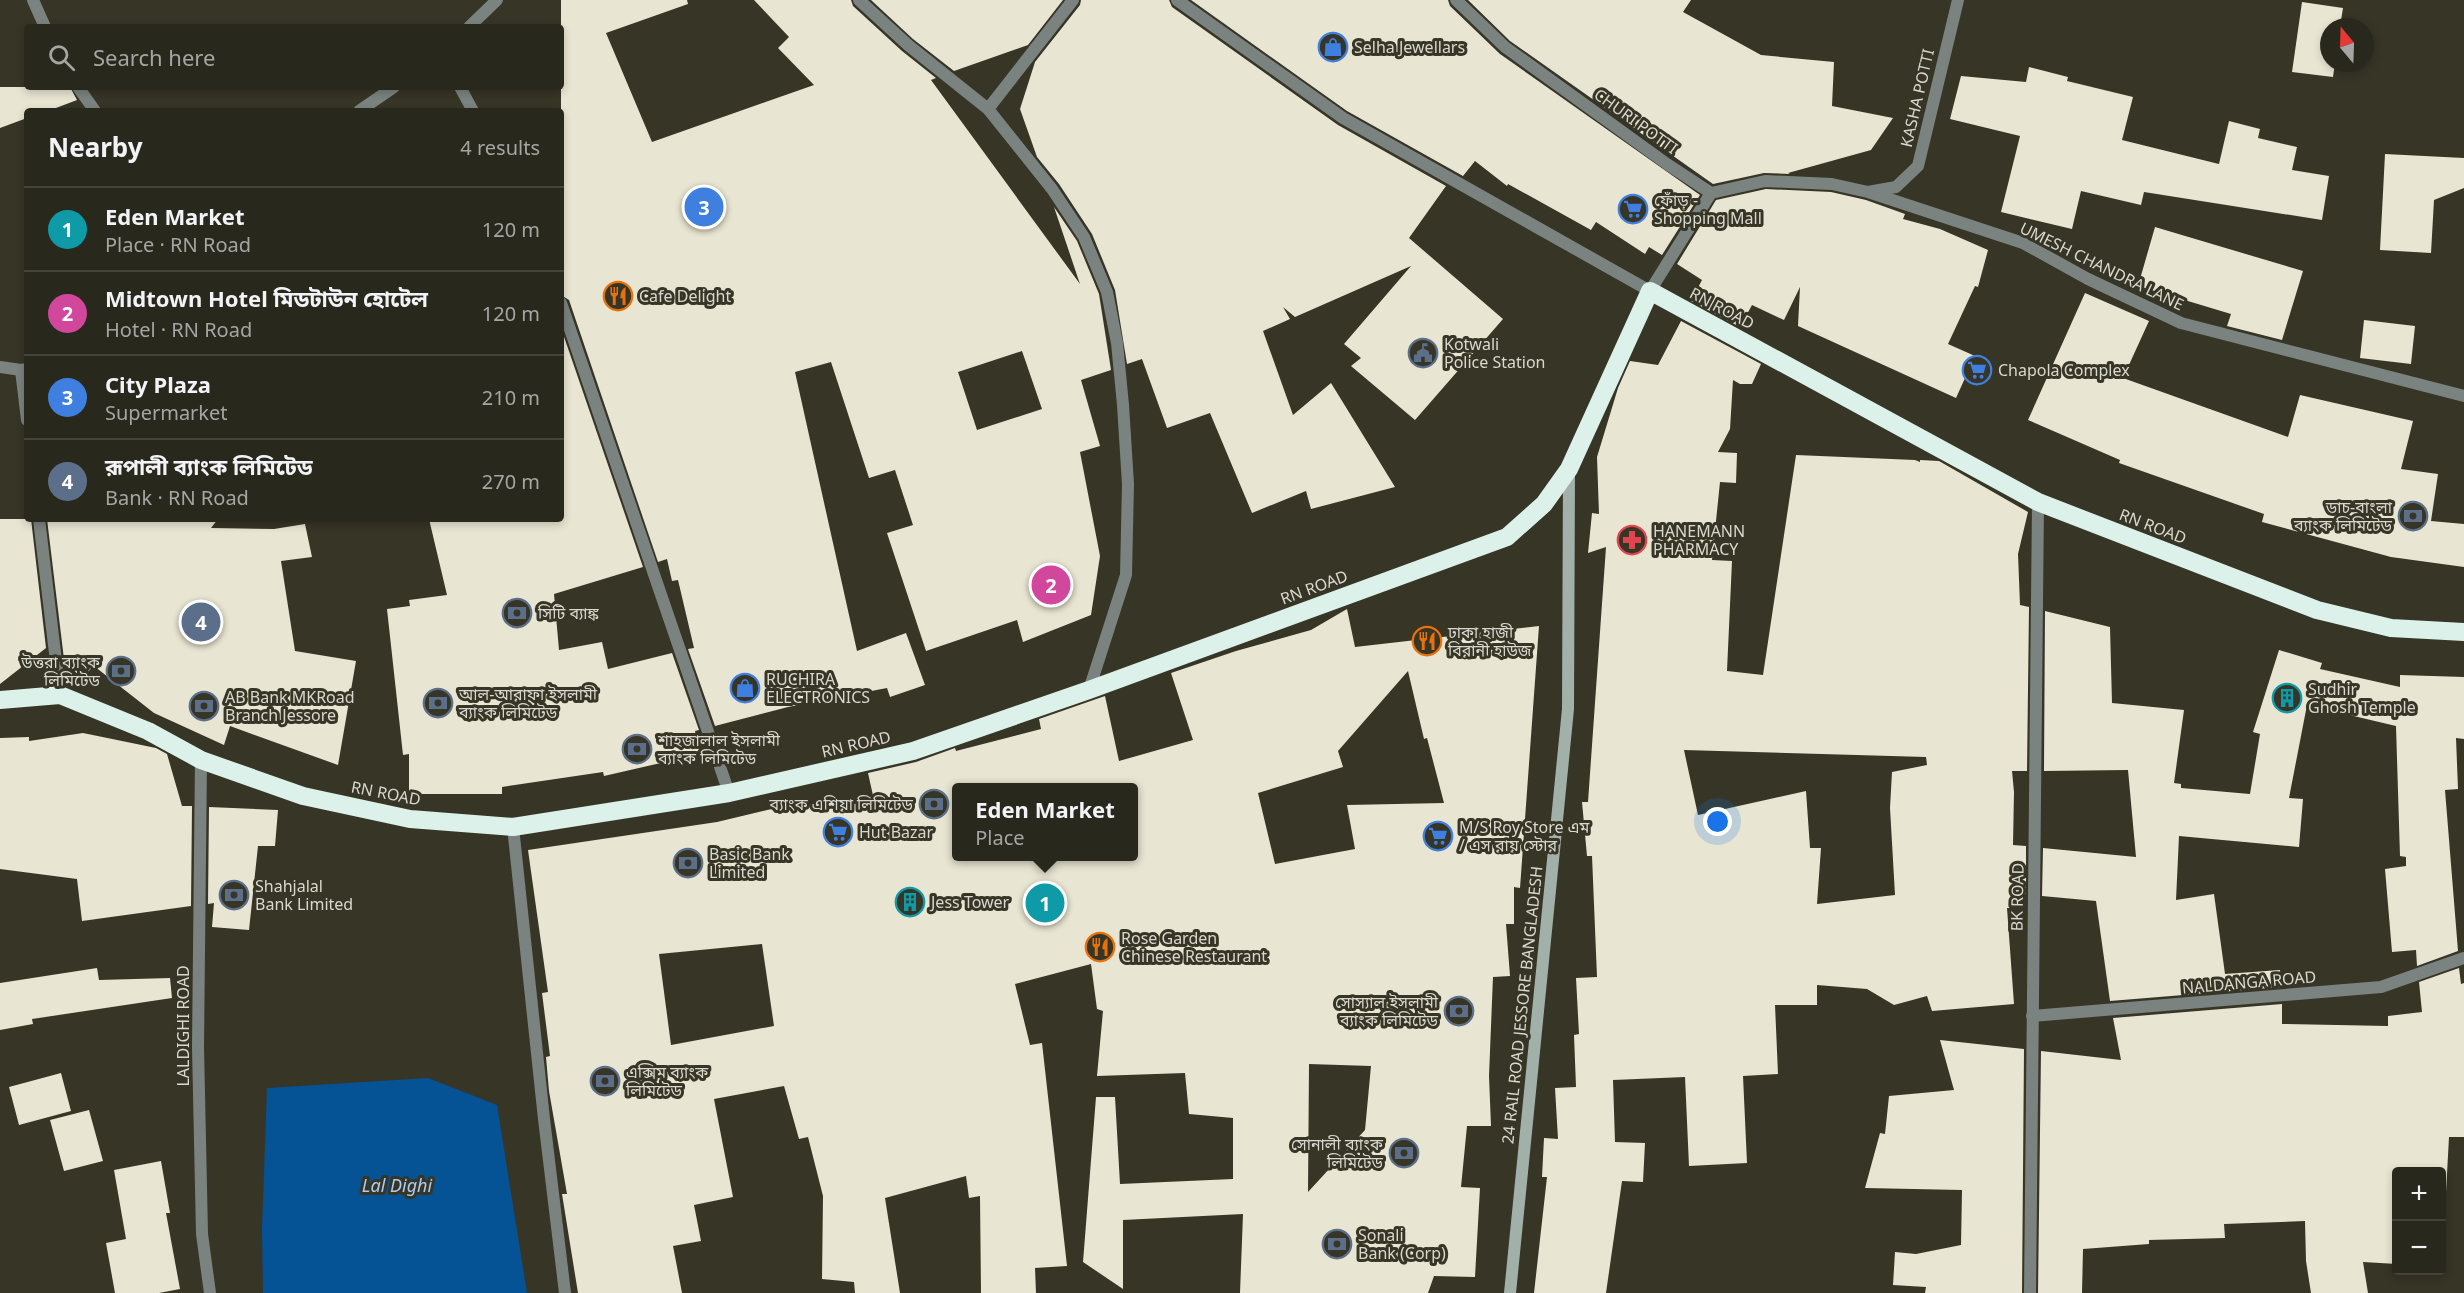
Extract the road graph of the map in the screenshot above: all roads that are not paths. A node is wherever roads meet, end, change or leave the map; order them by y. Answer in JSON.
{"nodes":[{"id":1,"x":33,"y":0,"type":"edge"},
{"id":2,"x":497,"y":0,"type":"edge"},
{"id":3,"x":859,"y":0,"type":"edge"},
{"id":4,"x":1073,"y":0,"type":"edge"},
{"id":5,"x":1177,"y":0,"type":"edge"},
{"id":6,"x":1456,"y":0,"type":"edge"},
{"id":7,"x":1958,"y":0,"type":"edge"},
{"id":8,"x":44,"y":24,"type":"edge"},
{"id":9,"x":473,"y":24,"type":"edge"},
{"id":10,"x":80,"y":90,"type":"edge"},
{"id":11,"x":390,"y":90,"type":"edge"},
{"id":12,"x":462,"y":90,"type":"edge"},
{"id":13,"x":93,"y":108,"type":"edge"},
{"id":14,"x":363,"y":108,"type":"edge"},
{"id":15,"x":471,"y":108,"type":"edge"},
{"id":16,"x":988,"y":109,"type":"junction"},
{"id":17,"x":1868,"y":192,"type":"junction"},
{"id":18,"x":1711,"y":193,"type":"junction"},
{"id":19,"x":1650,"y":291,"type":"junction"},
{"id":20,"x":564,"y":312,"type":"edge"},
{"id":21,"x":0,"y":367,"type":"edge"},
{"id":22,"x":24,"y":369,"type":"edge"},
{"id":23,"x":2464,"y":396,"type":"edge"},
{"id":24,"x":1569,"y":469,"type":"junction"},
{"id":25,"x":2038,"y":502,"type":"junction"},
{"id":26,"x":39,"y":522,"type":"edge"},
{"id":27,"x":2464,"y":632,"type":"edge"},
{"id":28,"x":1089,"y":690,"type":"junction"},
{"id":29,"x":60,"y":695,"type":"junction"},
{"id":30,"x":0,"y":700,"type":"edge"},
{"id":31,"x":201,"y":760,"type":"junction"},
{"id":32,"x":729,"y":793,"type":"junction"},
{"id":33,"x":513,"y":827,"type":"junction"},
{"id":34,"x":2464,"y":958,"type":"edge"},
{"id":35,"x":2032,"y":1016,"type":"junction"},
{"id":36,"x":210,"y":1293,"type":"edge"},
{"id":37,"x":565,"y":1293,"type":"edge"},
{"id":38,"x":1510,"y":1293,"type":"edge"},
{"id":39,"x":2030,"y":1293,"type":"edge"}],
"edges":[{"from":1,"to":8,"type":"street"},
{"from":2,"to":9,"type":"street"},
{"from":3,"to":16,"type":"street"},
{"from":4,"to":16,"type":"street"},
{"from":5,"to":19,"type":"street"},
{"from":6,"to":18,"type":"street","name":"CHURI POTTI"},
{"from":7,"to":17,"type":"street","name":"KASHA POTTI"},
{"from":10,"to":13,"type":"street"},
{"from":11,"to":14,"type":"street"},
{"from":12,"to":15,"type":"street"},
{"from":16,"to":28,"type":"street"},
{"from":17,"to":18,"type":"street","name":"KASHA POTTI"},
{"from":17,"to":23,"type":"street","name":"UMESH CHANDRA LANE"},
{"from":18,"to":19,"type":"street"},
{"from":19,"to":24,"type":"highway","name":"RN ROAD"},
{"from":19,"to":25,"type":"highway","name":"RN ROAD"},
{"from":20,"to":32,"type":"street"},
{"from":21,"to":22,"type":"street"},
{"from":24,"to":28,"type":"highway","name":"RN ROAD"},
{"from":24,"to":38,"type":"street","name":"24 RAIL ROAD JESSORE BANGLADESH"},
{"from":25,"to":27,"type":"highway","name":"RN ROAD"},
{"from":25,"to":35,"type":"street","name":"BK ROAD"},
{"from":26,"to":29,"type":"street"},
{"from":28,"to":32,"type":"highway","name":"RN ROAD"},
{"from":29,"to":30,"type":"highway","name":"RN ROAD"},
{"from":29,"to":31,"type":"highway","name":"RN ROAD"},
{"from":31,"to":33,"type":"highway","name":"RN ROAD"},
{"from":31,"to":36,"type":"street","name":"LALDIGHI ROAD"},
{"from":32,"to":33,"type":"highway","name":"RN ROAD"},
{"from":33,"to":37,"type":"street"},
{"from":34,"to":35,"type":"street","name":"NALDANGA ROAD"},
{"from":35,"to":39,"type":"street","name":"BK ROAD"}]}
